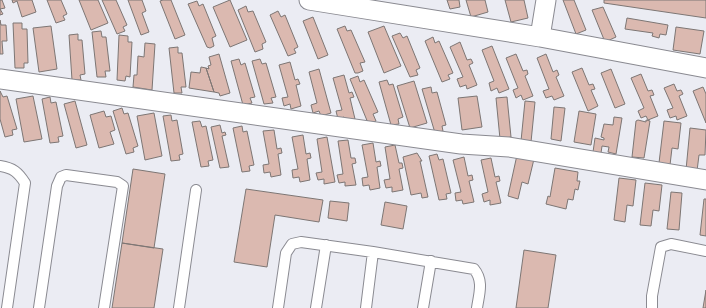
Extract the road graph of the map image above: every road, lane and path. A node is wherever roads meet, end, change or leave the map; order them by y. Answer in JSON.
{"nodes":[{"id":1,"x":309,"y":0,"type":"edge"},
{"id":2,"x":546,"y":0,"type":"edge"},
{"id":3,"x":540,"y":37,"type":"junction"},
{"id":4,"x":706,"y":68,"type":"edge"},
{"id":5,"x":0,"y":79,"type":"edge"},
{"id":6,"x":0,"y":166,"type":"edge"},
{"id":7,"x":706,"y":180,"type":"edge"},
{"id":8,"x":196,"y":190,"type":"dead end"},
{"id":9,"x":326,"y":245,"type":"junction"},
{"id":10,"x":706,"y":251,"type":"edge"},
{"id":11,"x":373,"y":252,"type":"junction"},
{"id":12,"x":430,"y":261,"type":"junction"},
{"id":13,"x":7,"y":308,"type":"edge"},
{"id":14,"x":39,"y":308,"type":"edge"},
{"id":15,"x":104,"y":308,"type":"edge"},
{"id":16,"x":179,"y":308,"type":"edge"},
{"id":17,"x":278,"y":308,"type":"edge"},
{"id":18,"x":316,"y":308,"type":"edge"},
{"id":19,"x":366,"y":308,"type":"edge"},
{"id":20,"x":423,"y":308,"type":"edge"},
{"id":21,"x":477,"y":308,"type":"edge"},
{"id":22,"x":652,"y":308,"type":"edge"}],
"edges":[{"from":1,"to":3,"type":"street"},
{"from":2,"to":3,"type":"street"},
{"from":3,"to":4,"type":"street"},
{"from":5,"to":7,"type":"street"},
{"from":6,"to":13,"type":"lane"},
{"from":8,"to":16,"type":"lane"},
{"from":9,"to":11,"type":"lane"},
{"from":9,"to":17,"type":"lane"},
{"from":9,"to":18,"type":"lane"},
{"from":10,"to":22,"type":"lane"},
{"from":11,"to":12,"type":"lane"},
{"from":11,"to":19,"type":"lane"},
{"from":12,"to":20,"type":"lane"},
{"from":12,"to":21,"type":"lane"},
{"from":14,"to":15,"type":"lane"}]}
